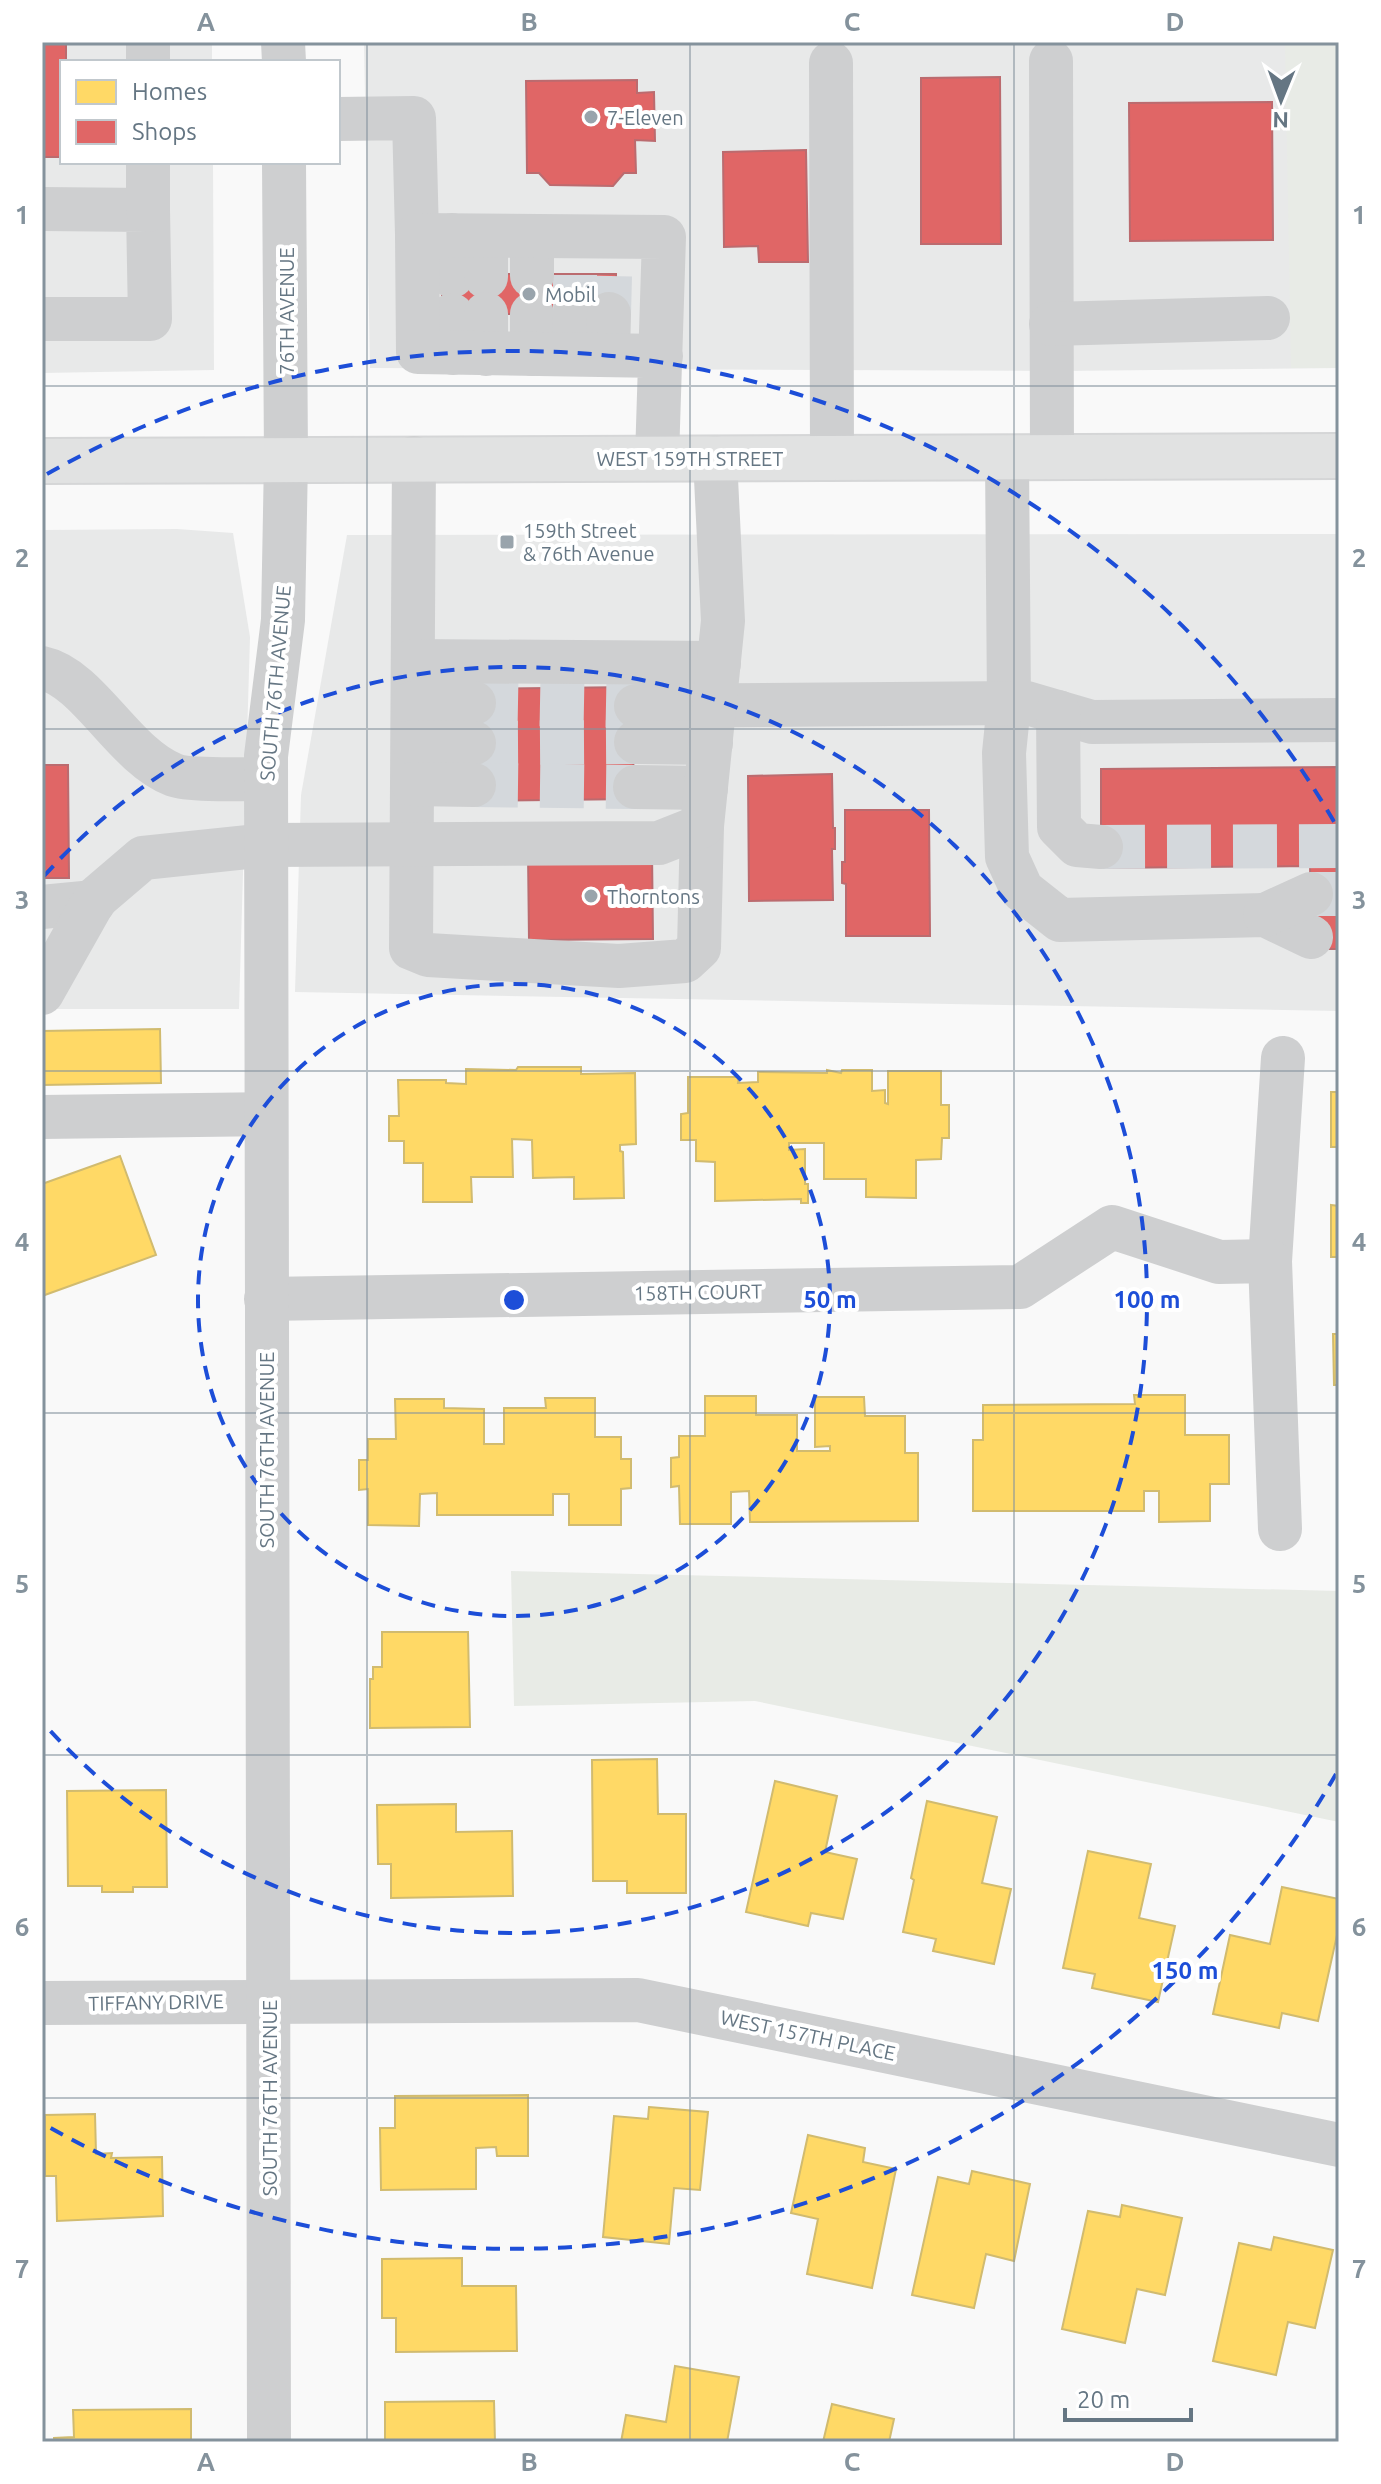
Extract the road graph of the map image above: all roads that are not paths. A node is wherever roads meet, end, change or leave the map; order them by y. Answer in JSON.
{"nodes":[{"id":1,"x":1051,"y":61,"type":"dead end"},
{"id":2,"x":831,"y":63,"type":"dead end"},
{"id":3,"x":340,"y":119,"type":"edge"},
{"id":4,"x":148,"y":164,"type":"edge"},
{"id":5,"x":284,"y":164,"type":"edge"},
{"id":6,"x":42,"y":209,"type":"edge"},
{"id":7,"x":148,"y":210,"type":"junction"},
{"id":8,"x":463,"y":288,"type":"junction"},
{"id":9,"x":572,"y":295,"type":"junction"},
{"id":10,"x":1268,"y":318,"type":"dead end"},
{"id":11,"x":42,"y":319,"type":"edge"},
{"id":12,"x":1051,"y":324,"type":"junction"},
{"id":13,"x":661,"y":356,"type":"junction"},
{"id":14,"x":1339,"y":456,"type":"edge"},
{"id":15,"x":832,"y":457,"type":"junction"},
{"id":16,"x":1052,"y":457,"type":"junction"},
{"id":17,"x":414,"y":458,"type":"junction"},
{"id":18,"x":657,"y":458,"type":"junction"},
{"id":19,"x":715,"y":458,"type":"junction"},
{"id":20,"x":1007,"y":458,"type":"junction"},
{"id":21,"x":286,"y":459,"type":"junction"},
{"id":22,"x":42,"y":461,"type":"edge"},
{"id":23,"x":719,"y":663,"type":"junction"},
{"id":24,"x":42,"y":668,"type":"edge"},
{"id":25,"x":1009,"y":704,"type":"junction"},
{"id":26,"x":1058,"y":712,"type":"junction"},
{"id":27,"x":1339,"y":720,"type":"edge"},
{"id":28,"x":413,"y":722,"type":"junction"},
{"id":29,"x":636,"y":724,"type":"tunnel mouth"},
{"id":30,"x":712,"y":725,"type":"junction"},
{"id":31,"x":266,"y":779,"type":"junction"},
{"id":32,"x":635,"y":787,"type":"tunnel mouth"},
{"id":33,"x":704,"y":807,"type":"junction"},
{"id":34,"x":266,"y":845,"type":"junction"},
{"id":35,"x":413,"y":845,"type":"junction"},
{"id":36,"x":1101,"y":847,"type":"tunnel mouth"},
{"id":37,"x":94,"y":902,"type":"junction"},
{"id":38,"x":42,"y":907,"type":"edge"},
{"id":39,"x":1311,"y":915,"type":"tunnel mouth"},
{"id":40,"x":42,"y":993,"type":"edge"},
{"id":41,"x":1283,"y":1058,"type":"dead end"},
{"id":42,"x":266,"y":1114,"type":"junction"},
{"id":43,"x":42,"y":1117,"type":"edge"},
{"id":44,"x":1270,"y":1261,"type":"junction"},
{"id":45,"x":266,"y":1299,"type":"junction"},
{"id":46,"x":1280,"y":1529,"type":"dead end"},
{"id":47,"x":269,"y":2001,"type":"junction"},
{"id":48,"x":42,"y":2003,"type":"edge"},
{"id":49,"x":1339,"y":2145,"type":"edge"},
{"id":50,"x":269,"y":2442,"type":"edge"}],
"edges":[{"from":1,"to":12,"type":"street"},
{"from":2,"to":15,"type":"street"},
{"from":3,"to":8,"type":"street"},
{"from":4,"to":7,"type":"street"},
{"from":5,"to":21,"type":"street","name":"76TH AVENUE"},
{"from":6,"to":7,"type":"street"},
{"from":7,"to":11,"type":"street"},
{"from":8,"to":9,"type":"street"},
{"from":8,"to":9,"type":"street"},
{"from":9,"to":13,"type":"street"},
{"from":9,"to":13,"type":"street"},
{"from":10,"to":12,"type":"street"},
{"from":12,"to":16,"type":"street"},
{"from":13,"to":18,"type":"street"},
{"from":14,"to":16,"type":"main road","name":"WEST 159TH STREET"},
{"from":15,"to":19,"type":"main road","name":"WEST 159TH STREET"},
{"from":15,"to":20,"type":"main road","name":"WEST 159TH STREET"},
{"from":16,"to":20,"type":"main road","name":"WEST 159TH STREET"},
{"from":17,"to":18,"type":"main road","name":"WEST 159TH STREET"},
{"from":17,"to":21,"type":"main road","name":"WEST 159TH STREET"},
{"from":17,"to":28,"type":"street"},
{"from":18,"to":19,"type":"main road","name":"WEST 159TH STREET"},
{"from":19,"to":23,"type":"street"},
{"from":20,"to":25,"type":"street"},
{"from":21,"to":22,"type":"main road","name":"WEST 159TH STREET"},
{"from":21,"to":31,"type":"street","name":"SOUTH 76TH AVENUE"},
{"from":23,"to":28,"type":"street"},
{"from":23,"to":30,"type":"street"},
{"from":24,"to":31,"type":"street"},
{"from":25,"to":26,"type":"street"},
{"from":25,"to":30,"type":"street"},
{"from":25,"to":39,"type":"street"},
{"from":26,"to":27,"type":"street"},
{"from":26,"to":36,"type":"street"},
{"from":28,"to":28,"type":"street"},
{"from":28,"to":35,"type":"street"},
{"from":29,"to":30,"type":"street"},
{"from":30,"to":33,"type":"street"},
{"from":31,"to":34,"type":"street","name":"SOUTH 76TH AVENUE"},
{"from":32,"to":33,"type":"street"},
{"from":33,"to":35,"type":"street"},
{"from":33,"to":35,"type":"street"},
{"from":34,"to":35,"type":"street"},
{"from":34,"to":37,"type":"street"},
{"from":34,"to":42,"type":"street","name":"SOUTH 76TH AVENUE"},
{"from":37,"to":38,"type":"street"},
{"from":37,"to":40,"type":"street"},
{"from":41,"to":44,"type":"street"},
{"from":42,"to":43,"type":"street"},
{"from":42,"to":45,"type":"street","name":"SOUTH 76TH AVENUE"},
{"from":44,"to":45,"type":"street","name":"158TH COURT"},
{"from":44,"to":46,"type":"street"},
{"from":45,"to":47,"type":"street","name":"SOUTH 76TH AVENUE"},
{"from":47,"to":48,"type":"street","name":"TIFFANY DRIVE"},
{"from":47,"to":49,"type":"street","name":"WEST 157TH PLACE"},
{"from":47,"to":50,"type":"street","name":"SOUTH 76TH AVENUE"}]}
